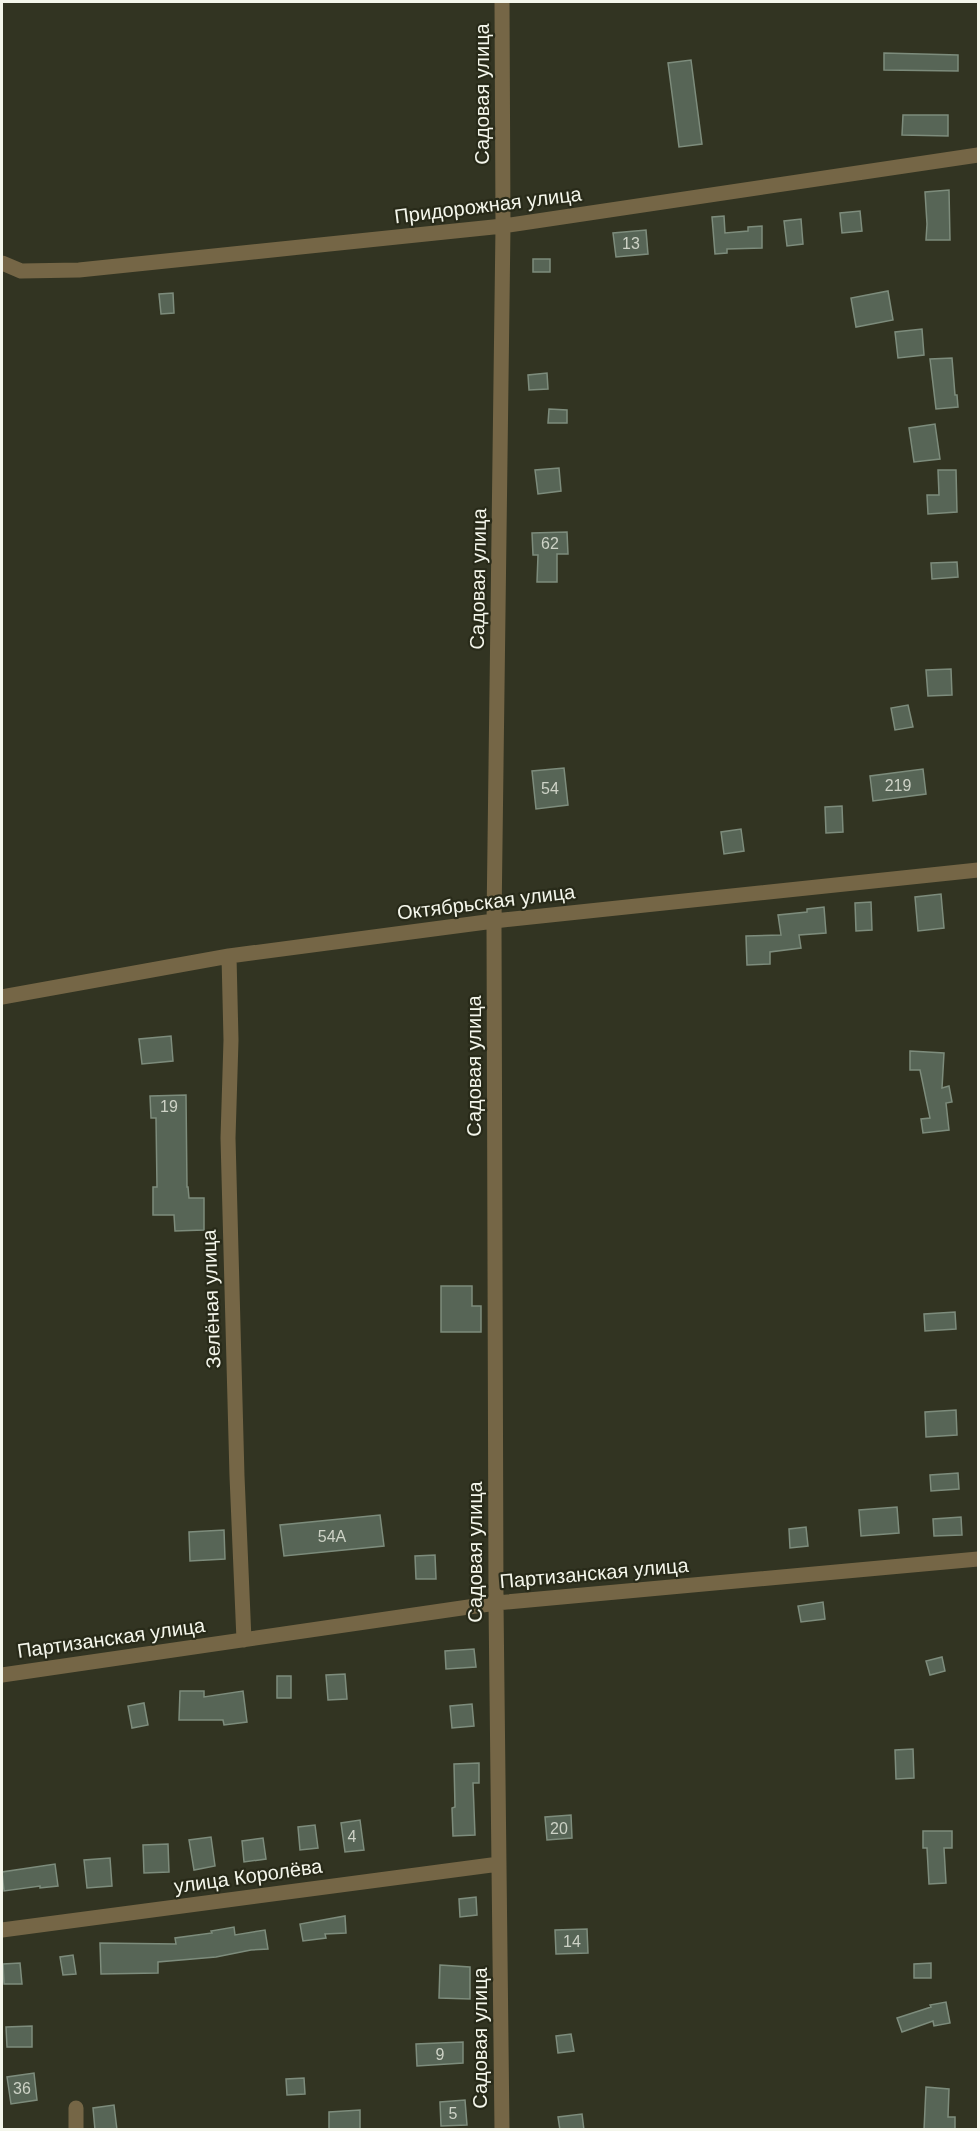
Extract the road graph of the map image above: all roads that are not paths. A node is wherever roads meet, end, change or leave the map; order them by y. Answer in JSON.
{"nodes":[{"id":1,"x":502,"y":2,"type":"edge"},
{"id":2,"x":978,"y":155,"type":"edge"},
{"id":3,"x":503,"y":226,"type":"junction"},
{"id":4,"x":2,"y":263,"type":"edge"},
{"id":5,"x":978,"y":870,"type":"edge"},
{"id":6,"x":494,"y":921,"type":"junction"},
{"id":7,"x":229,"y":956,"type":"junction"},
{"id":8,"x":2,"y":997,"type":"edge"},
{"id":9,"x":978,"y":1559,"type":"edge"},
{"id":10,"x":496,"y":1603,"type":"junction"},
{"id":11,"x":244,"y":1640,"type":"junction"},
{"id":12,"x":2,"y":1675,"type":"edge"},
{"id":13,"x":499,"y":1864,"type":"junction"},
{"id":14,"x":2,"y":1930,"type":"edge"},
{"id":15,"x":76,"y":2108,"type":"dead end"},
{"id":16,"x":76,"y":2130,"type":"edge"},
{"id":17,"x":501,"y":2130,"type":"edge"}],
"edges":[{"from":1,"to":3,"type":"street","name":"Садовая улица"},
{"from":2,"to":3,"type":"street","name":"Придорожная улица"},
{"from":3,"to":4,"type":"street","name":"Придорожная улица"},
{"from":3,"to":6,"type":"street","name":"Садовая улица"},
{"from":5,"to":6,"type":"street","name":"Октябрьская улица"},
{"from":6,"to":7,"type":"street","name":"Октябрьская улица"},
{"from":6,"to":10,"type":"street","name":"Садовая улица"},
{"from":7,"to":8,"type":"street","name":"Октябрьская улица"},
{"from":7,"to":11,"type":"street","name":"Зелёная улица"},
{"from":9,"to":10,"type":"street","name":"Партизанская улица"},
{"from":10,"to":11,"type":"street","name":"Партизанская улица"},
{"from":10,"to":13,"type":"street","name":"Садовая улица"},
{"from":11,"to":12,"type":"street","name":"Партизанская улица"},
{"from":13,"to":14,"type":"street","name":"улица Королёва"},
{"from":13,"to":17,"type":"street","name":"Садовая улица"},
{"from":15,"to":16,"type":"street"}]}
